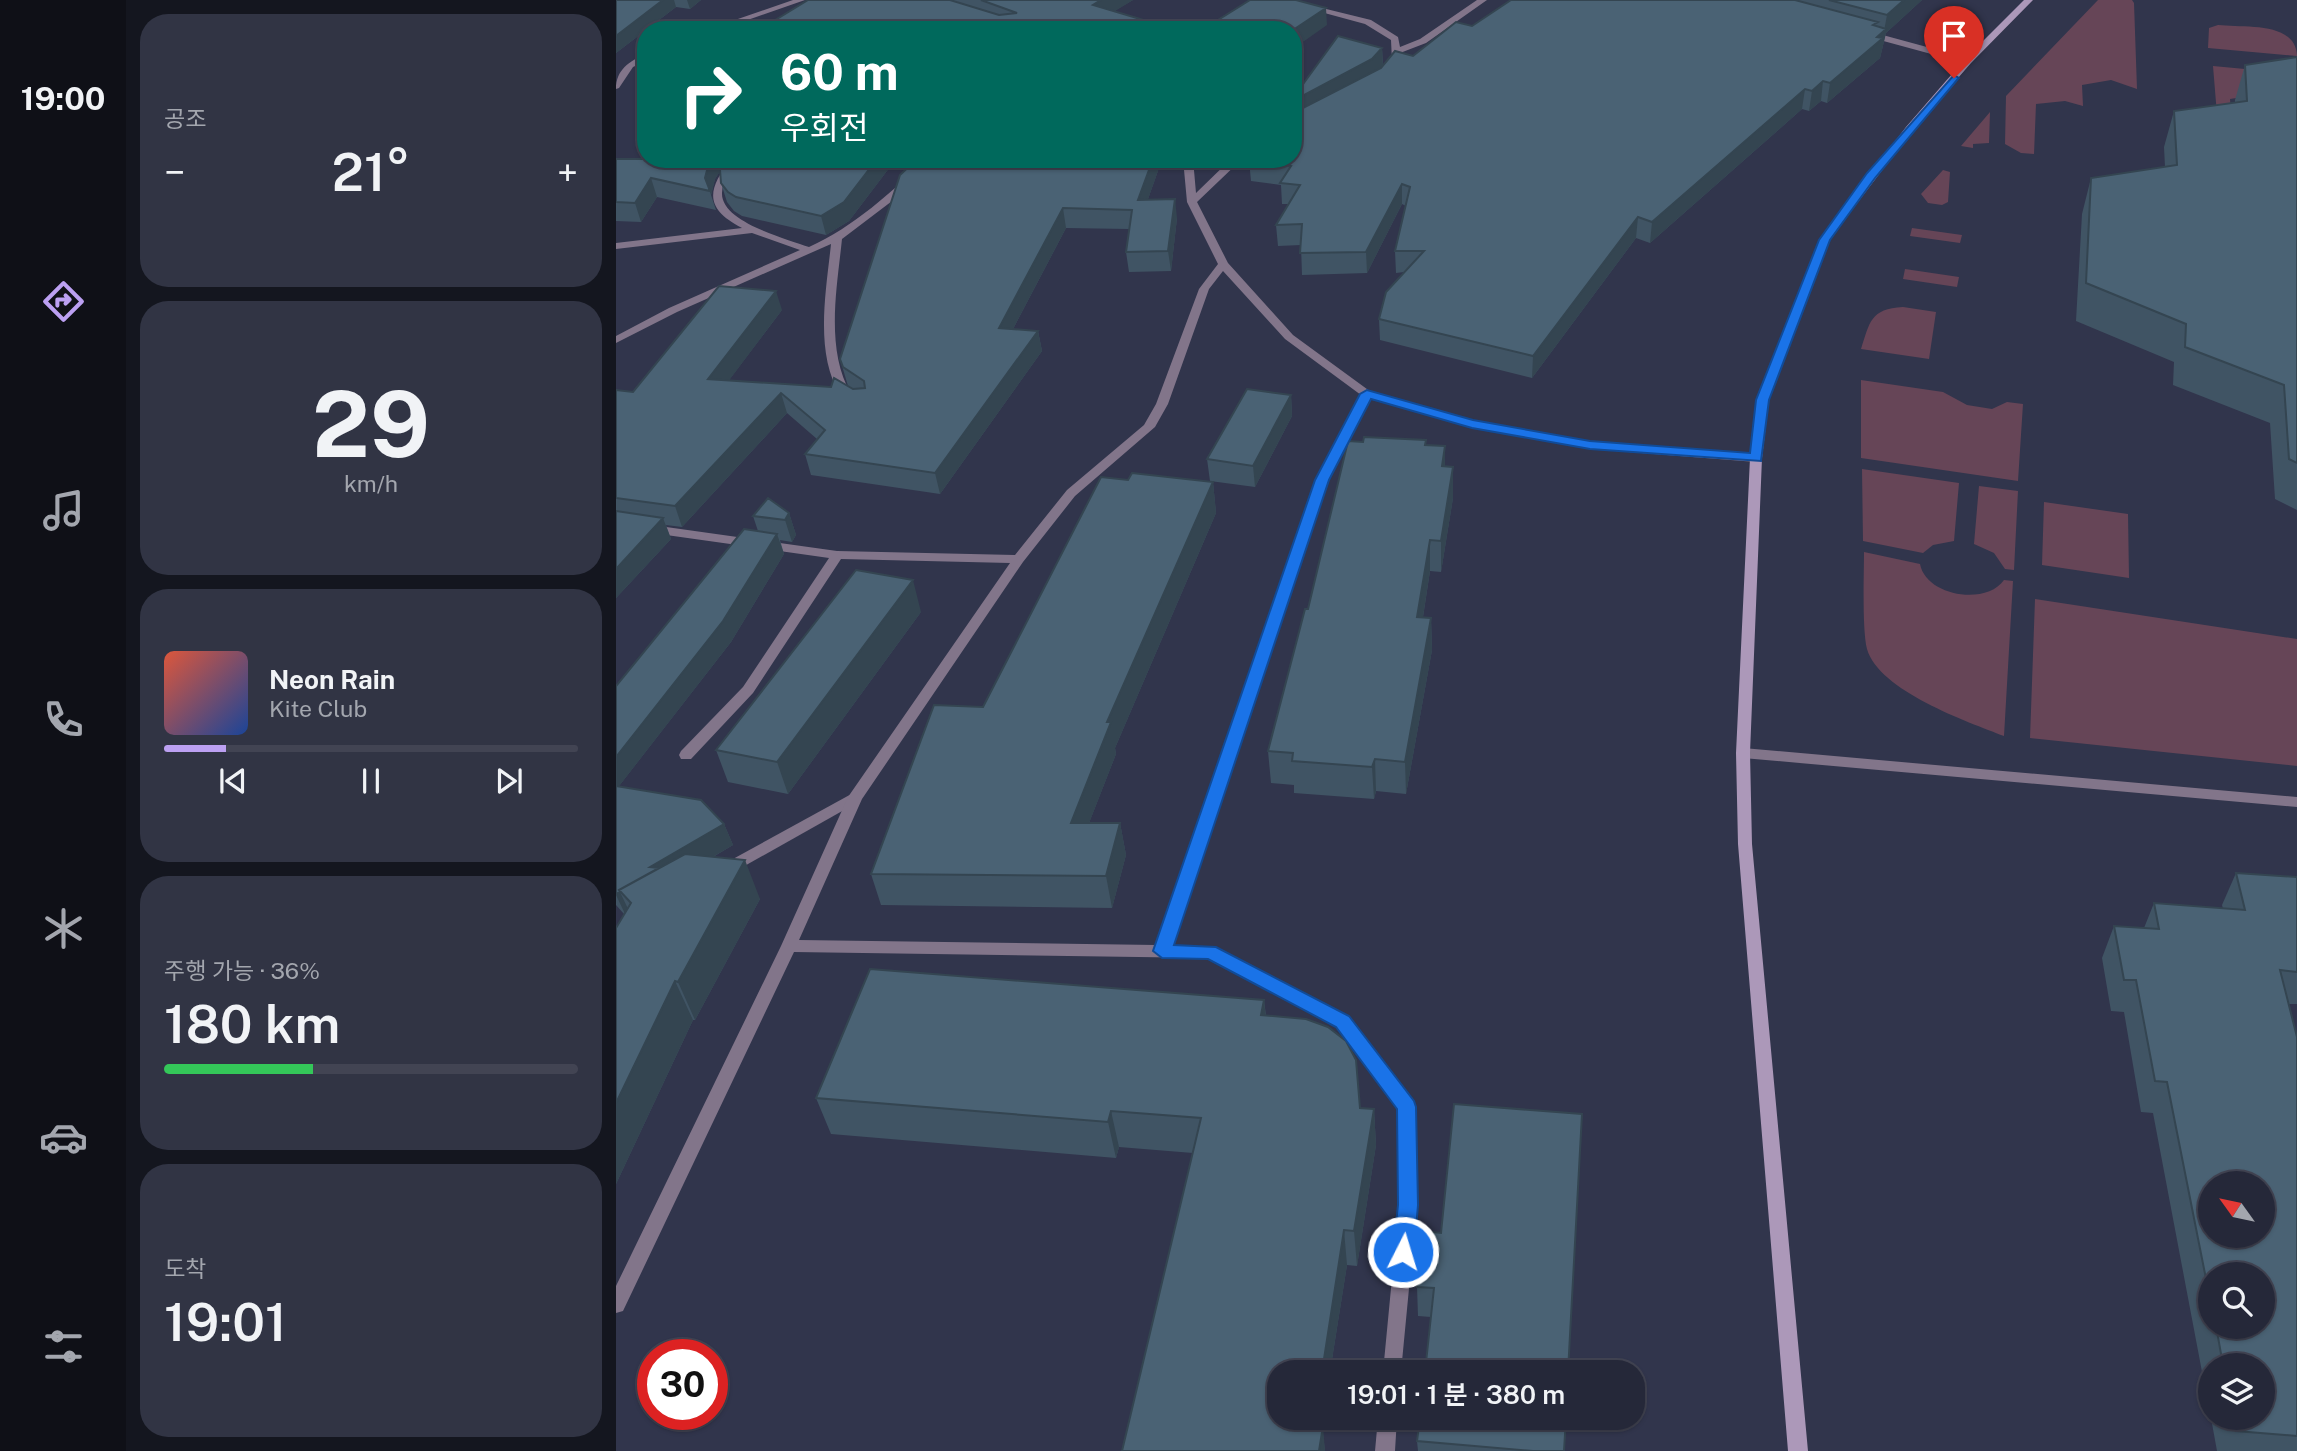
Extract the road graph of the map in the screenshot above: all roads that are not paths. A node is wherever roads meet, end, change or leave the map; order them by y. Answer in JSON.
{"nodes":[{"id":1,"x":801,"y":0,"type":"edge"},
{"id":2,"x":1483,"y":0,"type":"edge"},
{"id":3,"x":2029,"y":0,"type":"edge"},
{"id":4,"x":1310,"y":8,"type":"edge"},
{"id":5,"x":737,"y":21,"type":"edge"},
{"id":6,"x":1852,"y":30,"type":"edge"},
{"id":7,"x":1396,"y":52,"type":"junction"},
{"id":8,"x":1969,"y":61,"type":"junction"},
{"id":9,"x":637,"y":62,"type":"edge"},
{"id":10,"x":616,"y":65,"type":"edge"},
{"id":11,"x":630,"y":65,"type":"junction"},
{"id":12,"x":1383,"y":76,"type":"edge"},
{"id":13,"x":616,"y":86,"type":"edge"},
{"id":14,"x":729,"y":168,"type":"edge"},
{"id":15,"x":923,"y":168,"type":"edge"},
{"id":16,"x":1189,"y":168,"type":"edge"},
{"id":17,"x":1228,"y":168,"type":"edge"},
{"id":18,"x":1192,"y":202,"type":"junction"},
{"id":19,"x":753,"y":230,"type":"junction"},
{"id":20,"x":837,"y":238,"type":"junction"},
{"id":21,"x":616,"y":246,"type":"edge"},
{"id":22,"x":809,"y":250,"type":"junction"},
{"id":23,"x":1223,"y":264,"type":"junction"},
{"id":24,"x":616,"y":340,"type":"edge"},
{"id":25,"x":1367,"y":394,"type":"junction"},
{"id":26,"x":853,"y":399,"type":"edge"},
{"id":27,"x":1756,"y":458,"type":"junction"},
{"id":28,"x":634,"y":527,"type":"edge"},
{"id":29,"x":837,"y":555,"type":"junction"},
{"id":30,"x":1019,"y":559,"type":"junction"},
{"id":31,"x":1743,"y":753,"type":"junction"},
{"id":32,"x":686,"y":755,"type":"dead end"},
{"id":33,"x":855,"y":797,"type":"junction"},
{"id":34,"x":2297,"y":802,"type":"edge"},
{"id":35,"x":712,"y":877,"type":"edge"},
{"id":36,"x":789,"y":946,"type":"junction"},
{"id":37,"x":1162,"y":951,"type":"junction"},
{"id":38,"x":616,"y":1305,"type":"edge"},
{"id":39,"x":1393,"y":1360,"type":"edge"},
{"id":40,"x":1387,"y":1430,"type":"edge"},
{"id":41,"x":1385,"y":1451,"type":"edge"},
{"id":42,"x":1798,"y":1451,"type":"edge"}],
"edges":[{"from":1,"to":5,"type":"street"},
{"from":2,"to":7,"type":"street"},
{"from":3,"to":8,"type":"main road"},
{"from":4,"to":7,"type":"street"},
{"from":6,"to":8,"type":"street"},
{"from":7,"to":12,"type":"street"},
{"from":8,"to":27,"type":"main road"},
{"from":9,"to":11,"type":"street"},
{"from":10,"to":11,"type":"street"},
{"from":11,"to":13,"type":"street"},
{"from":14,"to":19,"type":"street"},
{"from":15,"to":20,"type":"street"},
{"from":16,"to":18,"type":"street"},
{"from":17,"to":18,"type":"street"},
{"from":18,"to":23,"type":"street"},
{"from":19,"to":21,"type":"street"},
{"from":19,"to":22,"type":"street"},
{"from":20,"to":22,"type":"street"},
{"from":20,"to":26,"type":"street"},
{"from":22,"to":24,"type":"street"},
{"from":23,"to":25,"type":"street"},
{"from":23,"to":30,"type":"street"},
{"from":25,"to":27,"type":"street"},
{"from":25,"to":37,"type":"street"},
{"from":27,"to":31,"type":"main road"},
{"from":28,"to":29,"type":"street"},
{"from":29,"to":30,"type":"street"},
{"from":29,"to":32,"type":"street"},
{"from":30,"to":33,"type":"street"},
{"from":31,"to":34,"type":"street"},
{"from":31,"to":42,"type":"main road"},
{"from":33,"to":35,"type":"street"},
{"from":33,"to":36,"type":"street"},
{"from":36,"to":37,"type":"street"},
{"from":36,"to":38,"type":"street"},
{"from":37,"to":39,"type":"street"},
{"from":40,"to":41,"type":"street"}]}
